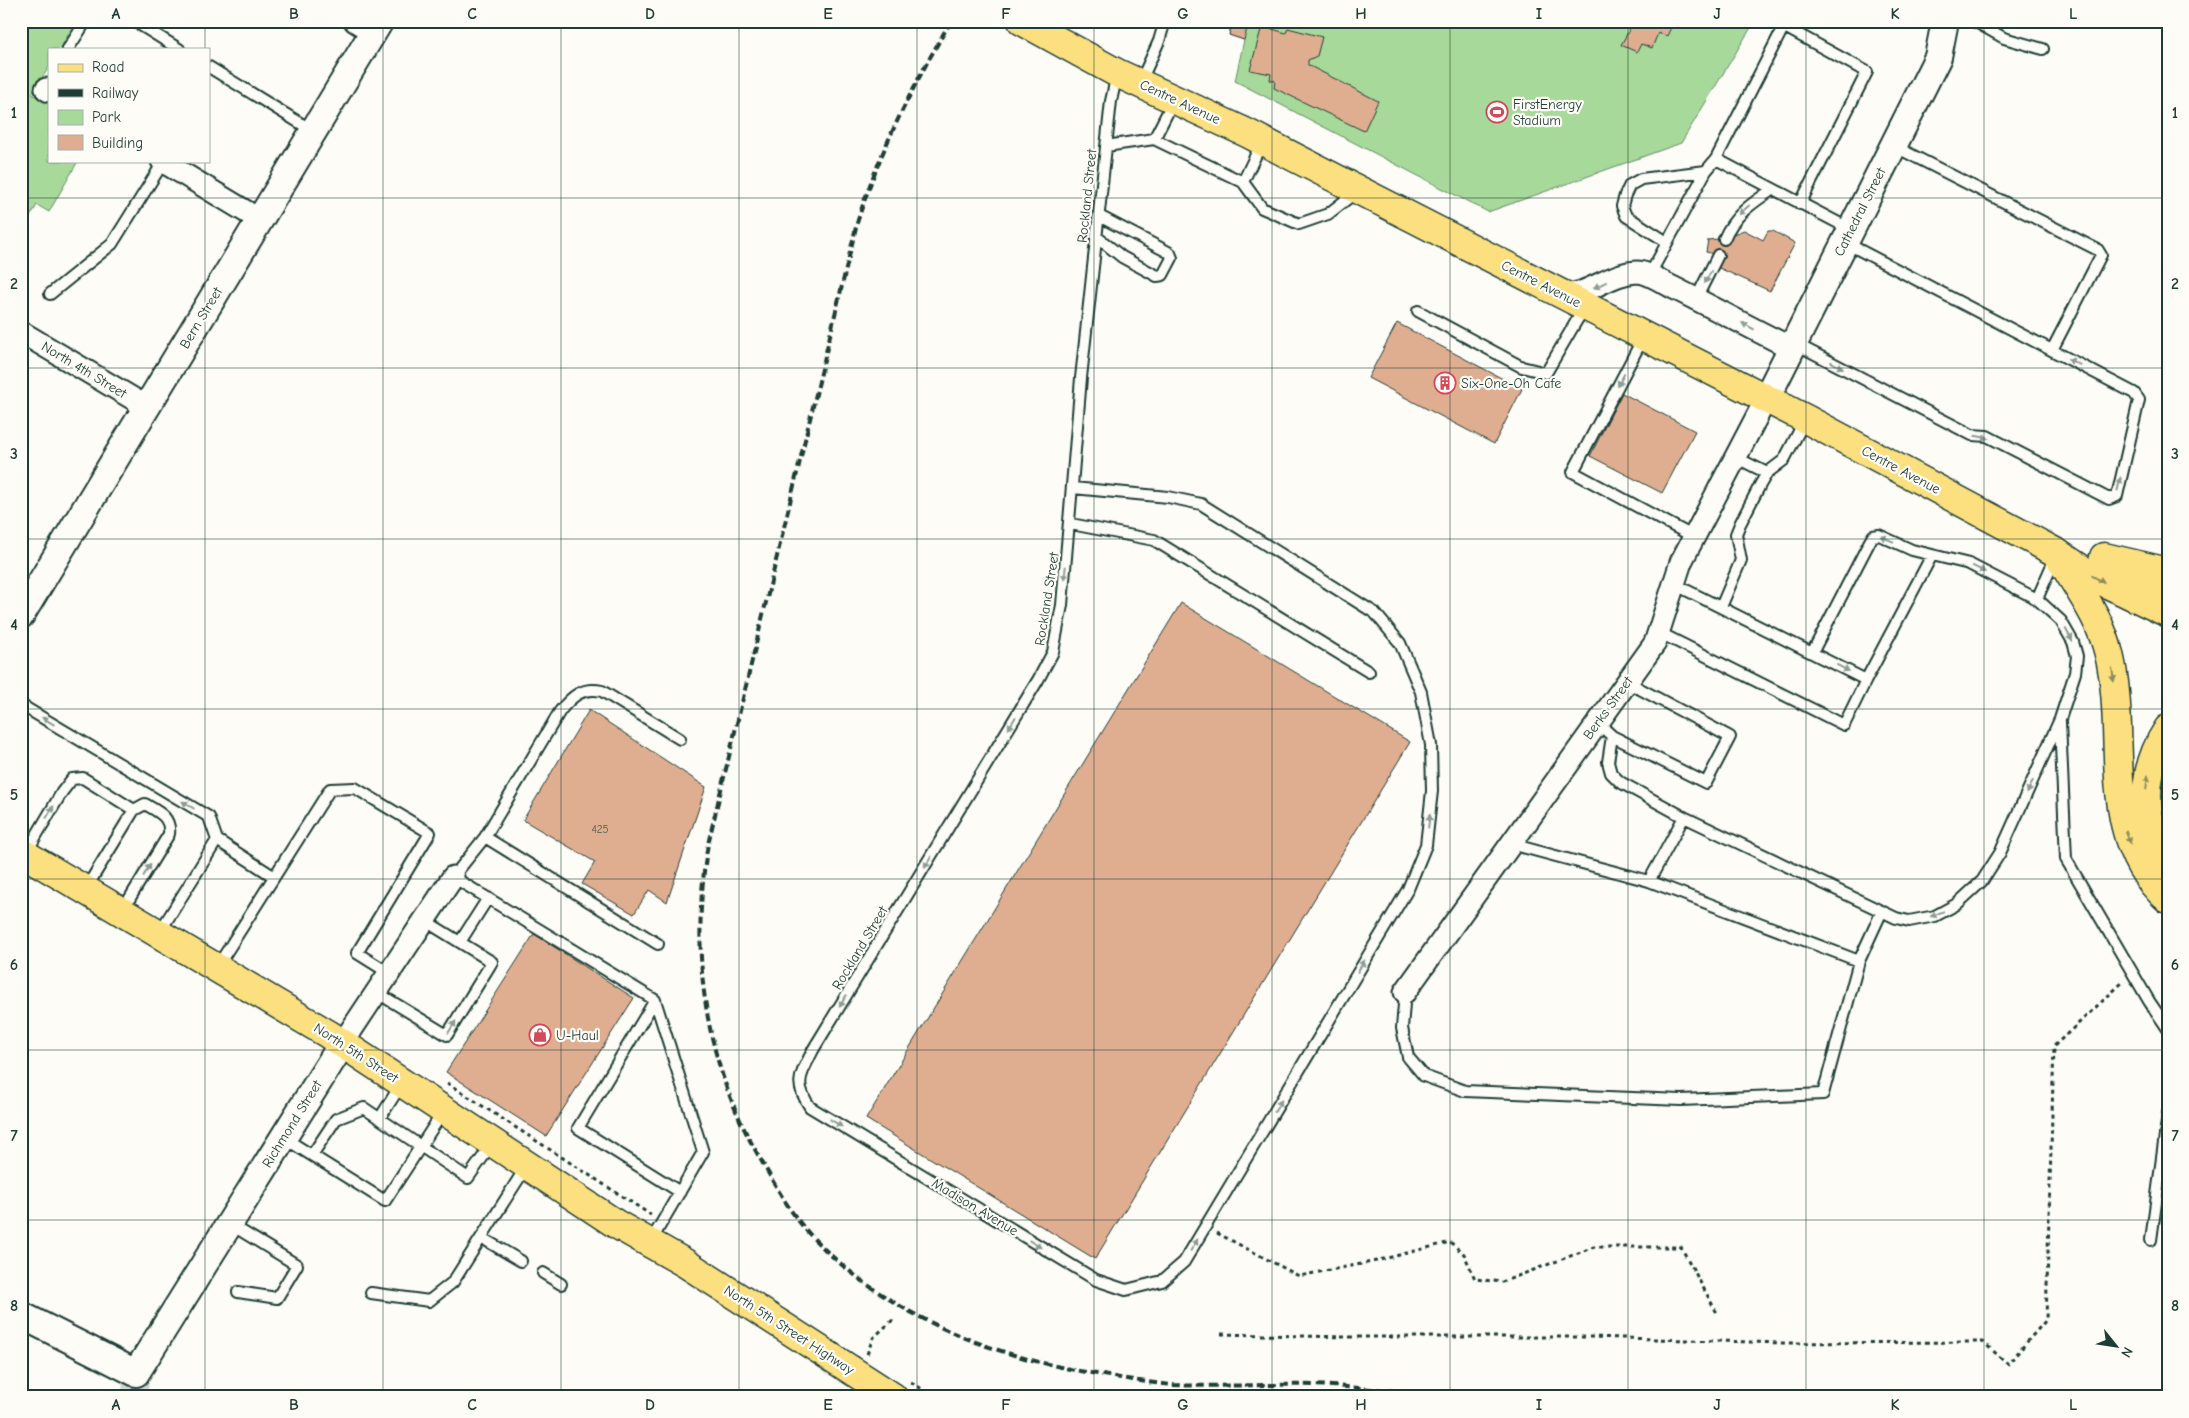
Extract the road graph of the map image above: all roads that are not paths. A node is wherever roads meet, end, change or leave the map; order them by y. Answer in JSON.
{"nodes":[{"id":1,"x":86,"y":21,"type":"edge"},
{"id":2,"x":134,"y":21,"type":"edge"},
{"id":3,"x":1165,"y":21,"type":"edge"},
{"id":4,"x":1945,"y":21,"type":"edge"},
{"id":5,"x":1974,"y":21,"type":"edge"},
{"id":6,"x":1023,"y":22,"type":"edge"},
{"id":7,"x":1786,"y":24,"type":"edge"},
{"id":8,"x":370,"y":25,"type":"edge"},
{"id":9,"x":69,"y":48,"type":"edge"},
{"id":10,"x":177,"y":48,"type":"edge"},
{"id":11,"x":2043,"y":48,"type":"dead end"},
{"id":12,"x":210,"y":72,"type":"edge"},
{"id":13,"x":1129,"y":78,"type":"junction"},
{"id":14,"x":1174,"y":99,"type":"junction"},
{"id":15,"x":314,"y":131,"type":"junction"},
{"id":16,"x":1154,"y":139,"type":"junction"},
{"id":17,"x":1262,"y":141,"type":"junction"},
{"id":18,"x":1894,"y":145,"type":"junction"},
{"id":19,"x":1106,"y":146,"type":"junction"},
{"id":20,"x":1716,"y":159,"type":"junction"},
{"id":21,"x":162,"y":162,"type":"edge"},
{"id":22,"x":165,"y":162,"type":"edge"},
{"id":23,"x":1706,"y":171,"type":"junction"},
{"id":24,"x":1243,"y":182,"type":"junction"},
{"id":25,"x":1358,"y":190,"type":"junction"},
{"id":26,"x":1772,"y":190,"type":"junction"},
{"id":27,"x":1800,"y":204,"type":"junction"},
{"id":28,"x":1099,"y":216,"type":"junction"},
{"id":29,"x":260,"y":220,"type":"junction"},
{"id":30,"x":1848,"y":236,"type":"junction"},
{"id":31,"x":1097,"y":237,"type":"junction"},
{"id":32,"x":1724,"y":238,"type":"dead end"},
{"id":33,"x":1667,"y":242,"type":"junction"},
{"id":34,"x":1718,"y":255,"type":"dead end"},
{"id":35,"x":1649,"y":276,"type":"junction"},
{"id":36,"x":50,"y":294,"type":"dead end"},
{"id":37,"x":1696,"y":299,"type":"junction"},
{"id":38,"x":1572,"y":301,"type":"junction"},
{"id":39,"x":1418,"y":311,"type":"dead end"},
{"id":40,"x":22,"y":335,"type":"edge"},
{"id":41,"x":1643,"y":337,"type":"junction"},
{"id":42,"x":1792,"y":346,"type":"junction"},
{"id":43,"x":2052,"y":350,"type":"junction"},
{"id":44,"x":1766,"y":399,"type":"junction"},
{"id":45,"x":147,"y":407,"type":"junction"},
{"id":46,"x":1806,"y":420,"type":"junction"},
{"id":47,"x":1735,"y":457,"type":"junction"},
{"id":48,"x":1767,"y":473,"type":"junction"},
{"id":49,"x":1073,"y":488,"type":"junction"},
{"id":50,"x":1070,"y":524,"type":"junction"},
{"id":51,"x":1694,"y":537,"type":"junction"},
{"id":52,"x":2058,"y":553,"type":"junction"},
{"id":53,"x":1932,"y":556,"type":"junction"},
{"id":54,"x":2104,"y":557,"type":"junction"},
{"id":55,"x":2168,"y":572,"type":"edge"},
{"id":56,"x":1674,"y":584,"type":"junction"},
{"id":57,"x":2168,"y":588,"type":"edge"},
{"id":58,"x":2037,"y":599,"type":"junction"},
{"id":59,"x":25,"y":600,"type":"edge"},
{"id":60,"x":1721,"y":607,"type":"junction"},
{"id":61,"x":2168,"y":613,"type":"edge"},
{"id":62,"x":1658,"y":632,"type":"junction"},
{"id":63,"x":1812,"y":653,"type":"junction"},
{"id":64,"x":1370,"y":672,"type":"dead end"},
{"id":65,"x":1866,"y":680,"type":"junction"},
{"id":66,"x":1627,"y":682,"type":"junction"},
{"id":67,"x":21,"y":705,"type":"edge"},
{"id":68,"x":2060,"y":719,"type":"junction"},
{"id":69,"x":2168,"y":729,"type":"edge"},
{"id":70,"x":1605,"y":730,"type":"junction"},
{"id":71,"x":680,"y":739,"type":"dead end"},
{"id":72,"x":134,"y":810,"type":"junction"},
{"id":73,"x":1684,"y":817,"type":"junction"},
{"id":74,"x":485,"y":837,"type":"junction"},
{"id":75,"x":217,"y":840,"type":"junction"},
{"id":76,"x":1510,"y":844,"type":"junction"},
{"id":77,"x":23,"y":853,"type":"edge"},
{"id":78,"x":2168,"y":862,"type":"edge"},
{"id":79,"x":273,"y":876,"type":"junction"},
{"id":80,"x":453,"y":877,"type":"junction"},
{"id":81,"x":1649,"y":881,"type":"junction"},
{"id":82,"x":85,"y":890,"type":"junction"},
{"id":83,"x":488,"y":898,"type":"junction"},
{"id":84,"x":2168,"y":899,"type":"edge"},
{"id":85,"x":1882,"y":911,"type":"junction"},
{"id":86,"x":122,"y":912,"type":"junction"},
{"id":87,"x":424,"y":920,"type":"junction"},
{"id":88,"x":159,"y":934,"type":"junction"},
{"id":89,"x":460,"y":942,"type":"junction"},
{"id":90,"x":658,"y":944,"type":"dead end"},
{"id":91,"x":1859,"y":961,"type":"junction"},
{"id":92,"x":216,"y":968,"type":"junction"},
{"id":93,"x":389,"y":973,"type":"junction"},
{"id":94,"x":376,"y":992,"type":"junction"},
{"id":95,"x":1405,"y":992,"type":"joint"},
{"id":96,"x":655,"y":1000,"type":"junction"},
{"id":97,"x":2168,"y":1029,"type":"edge"},
{"id":98,"x":342,"y":1044,"type":"junction"},
{"id":99,"x":402,"y":1083,"type":"junction"},
{"id":100,"x":800,"y":1092,"type":"joint"},
{"id":101,"x":444,"y":1111,"type":"junction"},
{"id":102,"x":2168,"y":1113,"type":"edge"},
{"id":103,"x":380,"y":1118,"type":"junction"},
{"id":104,"x":283,"y":1137,"type":"junction"},
{"id":105,"x":492,"y":1143,"type":"junction"},
{"id":106,"x":422,"y":1145,"type":"junction"},
{"id":107,"x":312,"y":1155,"type":"junction"},
{"id":108,"x":527,"y":1166,"type":"junction"},
{"id":109,"x":680,"y":1192,"type":"junction"},
{"id":110,"x":229,"y":1224,"type":"junction"},
{"id":111,"x":656,"y":1233,"type":"junction"},
{"id":112,"x":482,"y":1238,"type":"junction"},
{"id":113,"x":2151,"y":1240,"type":"dead end"},
{"id":114,"x":522,"y":1261,"type":"dead end"},
{"id":115,"x":685,"y":1263,"type":"joint"},
{"id":116,"x":543,"y":1273,"type":"dead end"},
{"id":117,"x":561,"y":1284,"type":"dead end"},
{"id":118,"x":238,"y":1292,"type":"dead end"},
{"id":119,"x":371,"y":1293,"type":"dead end"},
{"id":120,"x":21,"y":1315,"type":"edge"},
{"id":121,"x":901,"y":1389,"type":"edge"}],
"edges":[{"from":1,"to":9,"type":"lane"},
{"from":2,"to":10,"type":"lane"},
{"from":3,"to":13,"type":"lane","name":"Rockland Street"},
{"from":4,"to":18,"type":"street","name":"Cathedral Street"},
{"from":5,"to":11,"type":"lane"},
{"from":6,"to":13,"type":"main road","name":"Centre Avenue"},
{"from":7,"to":20,"type":"lane"},
{"from":7,"to":27,"type":"lane"},
{"from":8,"to":15,"type":"street","name":"Bern Street"},
{"from":12,"to":15,"type":"lane"},
{"from":13,"to":14,"type":"main road","name":"Centre Avenue"},
{"from":13,"to":19,"type":"lane","name":"Rockland Street"},
{"from":14,"to":16,"type":"lane"},
{"from":14,"to":17,"type":"main road","name":"Centre Avenue"},
{"from":15,"to":29,"type":"street","name":"Bern Street"},
{"from":16,"to":19,"type":"lane"},
{"from":16,"to":24,"type":"lane"},
{"from":17,"to":24,"type":"lane"},
{"from":17,"to":25,"type":"main road","name":"Centre Avenue"},
{"from":18,"to":30,"type":"street","name":"Cathedral Street"},
{"from":18,"to":43,"type":"lane"},
{"from":19,"to":28,"type":"lane","name":"Rockland Street"},
{"from":20,"to":23,"type":"lane"},
{"from":20,"to":26,"type":"lane"},
{"from":21,"to":36,"type":"lane"},
{"from":22,"to":29,"type":"street"},
{"from":23,"to":33,"type":"lane"},
{"from":23,"to":33,"type":"lane"},
{"from":24,"to":25,"type":"lane"},
{"from":25,"to":38,"type":"main road","name":"Centre Avenue"},
{"from":26,"to":27,"type":"lane"},
{"from":26,"to":32,"type":"lane","one_way":true},
{"from":27,"to":30,"type":"lane"},
{"from":28,"to":31,"type":"lane","name":"Rockland Street"},
{"from":28,"to":31,"type":"lane"},
{"from":29,"to":45,"type":"street","name":"Bern Street"},
{"from":30,"to":42,"type":"street","name":"Cathedral Street"},
{"from":30,"to":43,"type":"lane"},
{"from":31,"to":49,"type":"lane","name":"Rockland Street"},
{"from":33,"to":35,"type":"lane"},
{"from":34,"to":37,"type":"lane","one_way":true},
{"from":35,"to":37,"type":"street"},
{"from":35,"to":38,"type":"street","one_way":true},
{"from":42,"to":37,"type":"street","one_way":true},
{"from":38,"to":39,"type":"lane"},
{"from":38,"to":41,"type":"main road","name":"Centre Avenue"},
{"from":40,"to":45,"type":"street","name":"North 4th Street"},
{"from":41,"to":44,"type":"main road","name":"Centre Avenue"},
{"from":41,"to":51,"type":"lane","one_way":true},
{"from":42,"to":43,"type":"lane","one_way":true},
{"from":42,"to":44,"type":"street","name":"Cathedral Street"},
{"from":44,"to":46,"type":"main road","name":"Centre Avenue"},
{"from":44,"to":47,"type":"street","name":"Berks Street"},
{"from":45,"to":59,"type":"street","name":"Bern Street"},
{"from":46,"to":48,"type":"lane"},
{"from":46,"to":52,"type":"main road","name":"Centre Avenue"},
{"from":47,"to":48,"type":"lane"},
{"from":47,"to":51,"type":"street","name":"Berks Street"},
{"from":48,"to":60,"type":"lane"},
{"from":49,"to":50,"type":"lane","name":"Rockland Street"},
{"from":100,"to":49,"type":"lane","name":"Madison Avenue","one_way":true},
{"from":50,"to":64,"type":"lane"},
{"from":50,"to":100,"type":"lane","name":"Rockland Street","one_way":true},
{"from":51,"to":56,"type":"street","name":"Berks Street"},
{"from":52,"to":54,"type":"main road","name":"Centre Avenue"},
{"from":52,"to":58,"type":"lane"},
{"from":52,"to":61,"type":"main road","name":"Centre Avenue","one_way":true},
{"from":52,"to":84,"type":"main road","one_way":true},
{"from":53,"to":58,"type":"lane","one_way":true},
{"from":53,"to":63,"type":"lane","one_way":true},
{"from":53,"to":65,"type":"lane"},
{"from":54,"to":55,"type":"main road"},
{"from":54,"to":57,"type":"main road","name":"Centre Avenue"},
{"from":56,"to":60,"type":"lane"},
{"from":56,"to":62,"type":"street","name":"Berks Street"},
{"from":58,"to":68,"type":"lane","one_way":true},
{"from":60,"to":63,"type":"lane"},
{"from":62,"to":65,"type":"lane"},
{"from":62,"to":66,"type":"street","name":"Berks Street"},
{"from":63,"to":65,"type":"lane","one_way":true},
{"from":66,"to":70,"type":"street","name":"Berks Street"},
{"from":66,"to":70,"type":"lane"},
{"from":75,"to":67,"type":"lane","one_way":true},
{"from":68,"to":85,"type":"lane","one_way":true},
{"from":68,"to":97,"type":"lane"},
{"from":78,"to":69,"type":"main road","one_way":true},
{"from":70,"to":73,"type":"lane"},
{"from":70,"to":76,"type":"street","name":"Berks Street"},
{"from":71,"to":74,"type":"lane"},
{"from":77,"to":72,"type":"lane","one_way":true},
{"from":72,"to":82,"type":"lane"},
{"from":86,"to":72,"type":"lane","one_way":true},
{"from":73,"to":81,"type":"lane"},
{"from":73,"to":85,"type":"lane"},
{"from":74,"to":80,"type":"lane"},
{"from":74,"to":90,"type":"lane"},
{"from":75,"to":79,"type":"lane"},
{"from":75,"to":88,"type":"lane"},
{"from":76,"to":81,"type":"lane"},
{"from":76,"to":95,"type":"street","name":"Berks Street"},
{"from":77,"to":82,"type":"main road","name":"North 5th Street"},
{"from":79,"to":92,"type":"lane"},
{"from":79,"to":93,"type":"lane"},
{"from":80,"to":83,"type":"lane"},
{"from":80,"to":87,"type":"street","name":"Richmond Street"},
{"from":81,"to":91,"type":"lane"},
{"from":82,"to":86,"type":"main road","name":"North 5th Street"},
{"from":83,"to":89,"type":"lane"},
{"from":83,"to":96,"type":"lane"},
{"from":85,"to":91,"type":"lane"},
{"from":86,"to":88,"type":"main road","name":"North 5th Street"},
{"from":87,"to":89,"type":"lane"},
{"from":87,"to":93,"type":"street","name":"Richmond Street"},
{"from":88,"to":92,"type":"main road","name":"North 5th Street"},
{"from":94,"to":89,"type":"lane","one_way":true},
{"from":91,"to":95,"type":"lane"},
{"from":92,"to":98,"type":"main road","name":"North 5th Street"},
{"from":93,"to":94,"type":"street","name":"Richmond Street"},
{"from":94,"to":98,"type":"street","name":"Richmond Street"},
{"from":96,"to":109,"type":"lane"},
{"from":96,"to":109,"type":"lane"},
{"from":98,"to":99,"type":"main road","name":"North 5th Street"},
{"from":98,"to":104,"type":"street","name":"Richmond Street"},
{"from":99,"to":101,"type":"main road","name":"North 5th Street"},
{"from":99,"to":103,"type":"lane"},
{"from":101,"to":105,"type":"main road","name":"North 5th Street"},
{"from":101,"to":106,"type":"lane"},
{"from":102,"to":113,"type":"lane"},
{"from":103,"to":106,"type":"lane"},
{"from":103,"to":107,"type":"lane"},
{"from":104,"to":107,"type":"lane"},
{"from":104,"to":110,"type":"street","name":"Richmond Street"},
{"from":105,"to":106,"type":"lane"},
{"from":105,"to":108,"type":"main road","name":"North 5th Street"},
{"from":106,"to":107,"type":"lane"},
{"from":108,"to":111,"type":"main road","name":"North 5th Street"},
{"from":108,"to":112,"type":"lane"},
{"from":109,"to":111,"type":"lane"},
{"from":110,"to":118,"type":"lane"},
{"from":110,"to":120,"type":"street","name":"Richmond Street"},
{"from":111,"to":115,"type":"main road","name":"North 5th Street"},
{"from":112,"to":114,"type":"lane"},
{"from":112,"to":119,"type":"lane"},
{"from":115,"to":121,"type":"main road","name":"North 5th Street Highway"},
{"from":116,"to":117,"type":"lane"}]}
